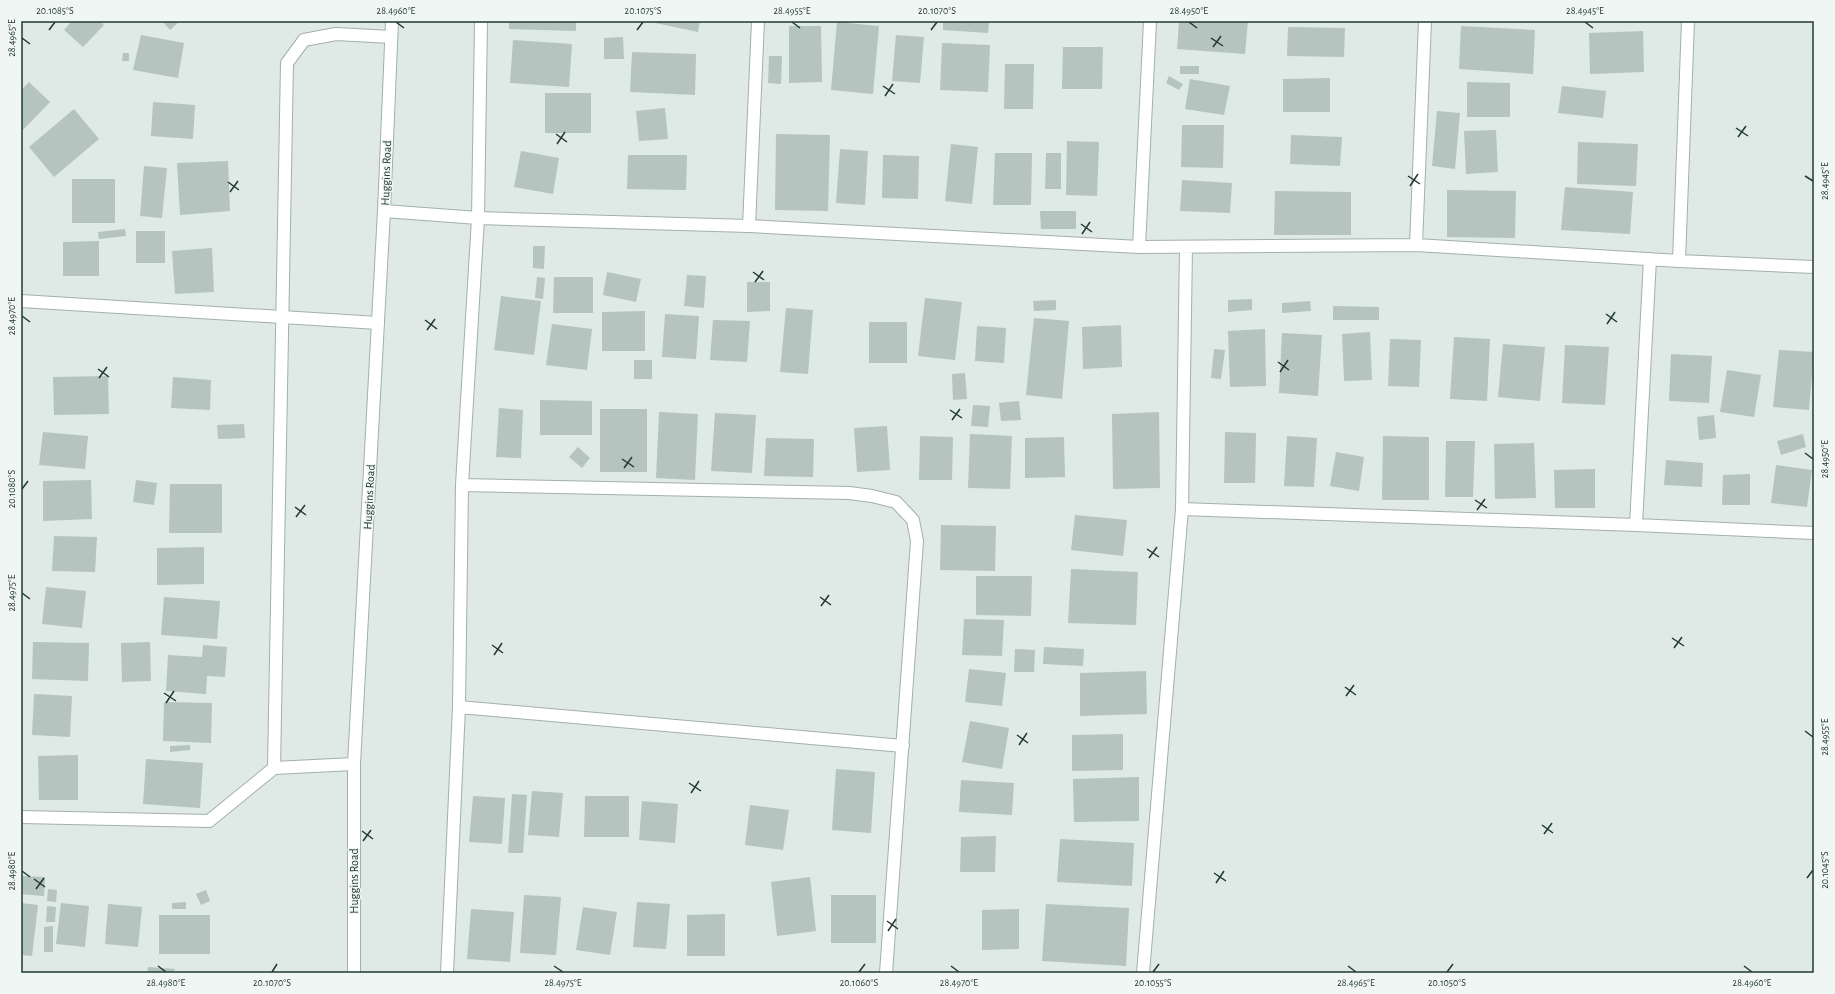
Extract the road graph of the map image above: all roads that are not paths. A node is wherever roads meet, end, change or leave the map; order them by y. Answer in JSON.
{"nodes":[{"id":1,"x":392,"y":21,"type":"edge"},
{"id":2,"x":481,"y":21,"type":"edge"},
{"id":3,"x":758,"y":21,"type":"edge"},
{"id":4,"x":1150,"y":21,"type":"edge"},
{"id":5,"x":1425,"y":21,"type":"edge"},
{"id":6,"x":1688,"y":21,"type":"edge"},
{"id":7,"x":391,"y":37,"type":"junction"},
{"id":8,"x":384,"y":211,"type":"junction"},
{"id":9,"x":478,"y":218,"type":"junction"},
{"id":10,"x":749,"y":226,"type":"junction"},
{"id":11,"x":1416,"y":246,"type":"junction"},
{"id":12,"x":1138,"y":247,"type":"junction"},
{"id":13,"x":1186,"y":247,"type":"junction"},
{"id":14,"x":1650,"y":259,"type":"junction"},
{"id":15,"x":1679,"y":261,"type":"junction"},
{"id":16,"x":1814,"y":267,"type":"edge"},
{"id":17,"x":21,"y":301,"type":"edge"},
{"id":18,"x":283,"y":318,"type":"junction"},
{"id":19,"x":378,"y":323,"type":"junction"},
{"id":20,"x":462,"y":485,"type":"junction"},
{"id":21,"x":1182,"y":510,"type":"junction"},
{"id":22,"x":1636,"y":525,"type":"junction"},
{"id":23,"x":1814,"y":533,"type":"edge"},
{"id":24,"x":459,"y":707,"type":"junction"},
{"id":25,"x":903,"y":746,"type":"junction"},
{"id":26,"x":354,"y":764,"type":"junction"},
{"id":27,"x":274,"y":768,"type":"junction"},
{"id":28,"x":21,"y":817,"type":"edge"},
{"id":29,"x":354,"y":973,"type":"edge"},
{"id":30,"x":447,"y":973,"type":"edge"},
{"id":31,"x":886,"y":973,"type":"edge"},
{"id":32,"x":1143,"y":973,"type":"edge"}],
"edges":[{"from":1,"to":7,"type":"street","name":"Huggins Road"},
{"from":2,"to":9,"type":"street"},
{"from":3,"to":10,"type":"street"},
{"from":4,"to":12,"type":"street"},
{"from":5,"to":11,"type":"street"},
{"from":6,"to":15,"type":"street"},
{"from":7,"to":8,"type":"street","name":"Huggins Road"},
{"from":7,"to":18,"type":"street"},
{"from":8,"to":9,"type":"street"},
{"from":8,"to":19,"type":"street","name":"Huggins Road"},
{"from":9,"to":10,"type":"street"},
{"from":9,"to":20,"type":"street"},
{"from":10,"to":12,"type":"street"},
{"from":11,"to":13,"type":"street"},
{"from":11,"to":14,"type":"street"},
{"from":12,"to":13,"type":"street"},
{"from":13,"to":21,"type":"street"},
{"from":14,"to":15,"type":"street"},
{"from":14,"to":22,"type":"street"},
{"from":15,"to":16,"type":"street"},
{"from":17,"to":18,"type":"street"},
{"from":18,"to":19,"type":"street"},
{"from":18,"to":27,"type":"street"},
{"from":19,"to":26,"type":"street","name":"Huggins Road"},
{"from":20,"to":24,"type":"street"},
{"from":20,"to":25,"type":"street"},
{"from":21,"to":22,"type":"street"},
{"from":21,"to":32,"type":"street"},
{"from":22,"to":23,"type":"street"},
{"from":24,"to":25,"type":"street"},
{"from":24,"to":30,"type":"street"},
{"from":25,"to":31,"type":"street"},
{"from":26,"to":27,"type":"street"},
{"from":26,"to":29,"type":"street","name":"Huggins Road"},
{"from":27,"to":28,"type":"street"}]}
